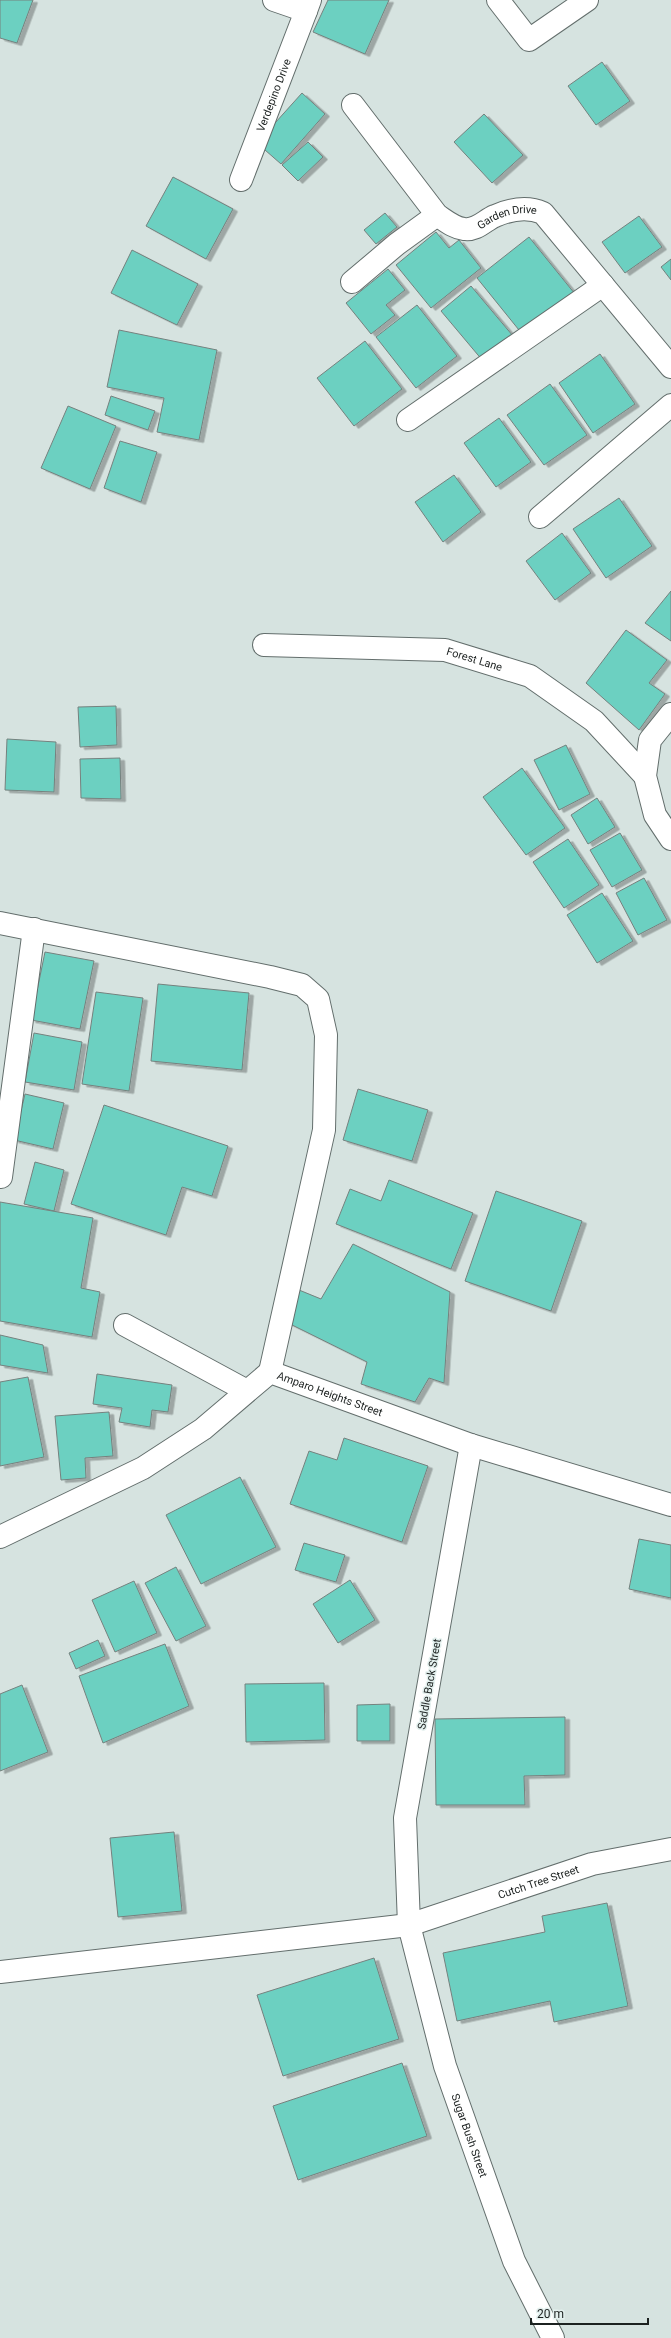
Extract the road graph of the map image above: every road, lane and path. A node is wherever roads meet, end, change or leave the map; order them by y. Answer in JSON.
{"nodes":[{"id":1,"x":274,"y":0,"type":"edge"},
{"id":2,"x":498,"y":0,"type":"edge"},
{"id":3,"x":587,"y":0,"type":"edge"},
{"id":4,"x":308,"y":5,"type":"edge"},
{"id":5,"x":353,"y":105,"type":"dead end"},
{"id":6,"x":241,"y":180,"type":"dead end"},
{"id":7,"x":437,"y":215,"type":"junction"},
{"id":8,"x":352,"y":282,"type":"dead end"},
{"id":9,"x":603,"y":285,"type":"junction"},
{"id":10,"x":671,"y":367,"type":"edge"},
{"id":11,"x":671,"y":406,"type":"edge"},
{"id":12,"x":408,"y":420,"type":"dead end"},
{"id":13,"x":540,"y":517,"type":"dead end"},
{"id":14,"x":264,"y":645,"type":"dead end"},
{"id":15,"x":671,"y":714,"type":"edge"},
{"id":16,"x":644,"y":776,"type":"junction"},
{"id":17,"x":671,"y":839,"type":"edge"},
{"id":18,"x":0,"y":923,"type":"edge"},
{"id":19,"x":34,"y":929,"type":"junction"},
{"id":20,"x":1,"y":1177,"type":"dead end"},
{"id":21,"x":125,"y":1325,"type":"dead end"},
{"id":22,"x":270,"y":1372,"type":"junction"},
{"id":23,"x":247,"y":1391,"type":"junction"},
{"id":24,"x":471,"y":1445,"type":"junction"},
{"id":25,"x":671,"y":1505,"type":"edge"},
{"id":26,"x":0,"y":1537,"type":"edge"},
{"id":27,"x":671,"y":1849,"type":"edge"},
{"id":28,"x":409,"y":1925,"type":"junction"},
{"id":29,"x":0,"y":1972,"type":"edge"},
{"id":30,"x":553,"y":2338,"type":"edge"}],
"edges":[{"from":1,"to":4,"type":"street","name":"Verdepino Drive"},
{"from":2,"to":3,"type":"street"},
{"from":4,"to":6,"type":"street","name":"Verdepino Drive"},
{"from":5,"to":7,"type":"street","name":"Garden Drive"},
{"from":7,"to":8,"type":"street"},
{"from":7,"to":9,"type":"street","name":"Garden Drive"},
{"from":9,"to":10,"type":"street","name":"Garden Drive"},
{"from":9,"to":12,"type":"street"},
{"from":11,"to":13,"type":"street"},
{"from":14,"to":16,"type":"street","name":"Forest Lane"},
{"from":15,"to":16,"type":"street"},
{"from":16,"to":17,"type":"street"},
{"from":18,"to":19,"type":"street"},
{"from":19,"to":20,"type":"street"},
{"from":19,"to":22,"type":"street"},
{"from":21,"to":23,"type":"street"},
{"from":22,"to":23,"type":"street","name":"Amparo Heights Street"},
{"from":22,"to":24,"type":"street","name":"Amparo Heights Street"},
{"from":23,"to":26,"type":"street","name":"Amparo Heights Street"},
{"from":24,"to":25,"type":"street","name":"Amparo Heights Street"},
{"from":24,"to":28,"type":"street","name":"Saddle Back Street"},
{"from":27,"to":28,"type":"street","name":"Cutch Tree Street"},
{"from":28,"to":29,"type":"street","name":"Cutch Tree Street"},
{"from":28,"to":30,"type":"street","name":"Sugar Bush Street"}]}
